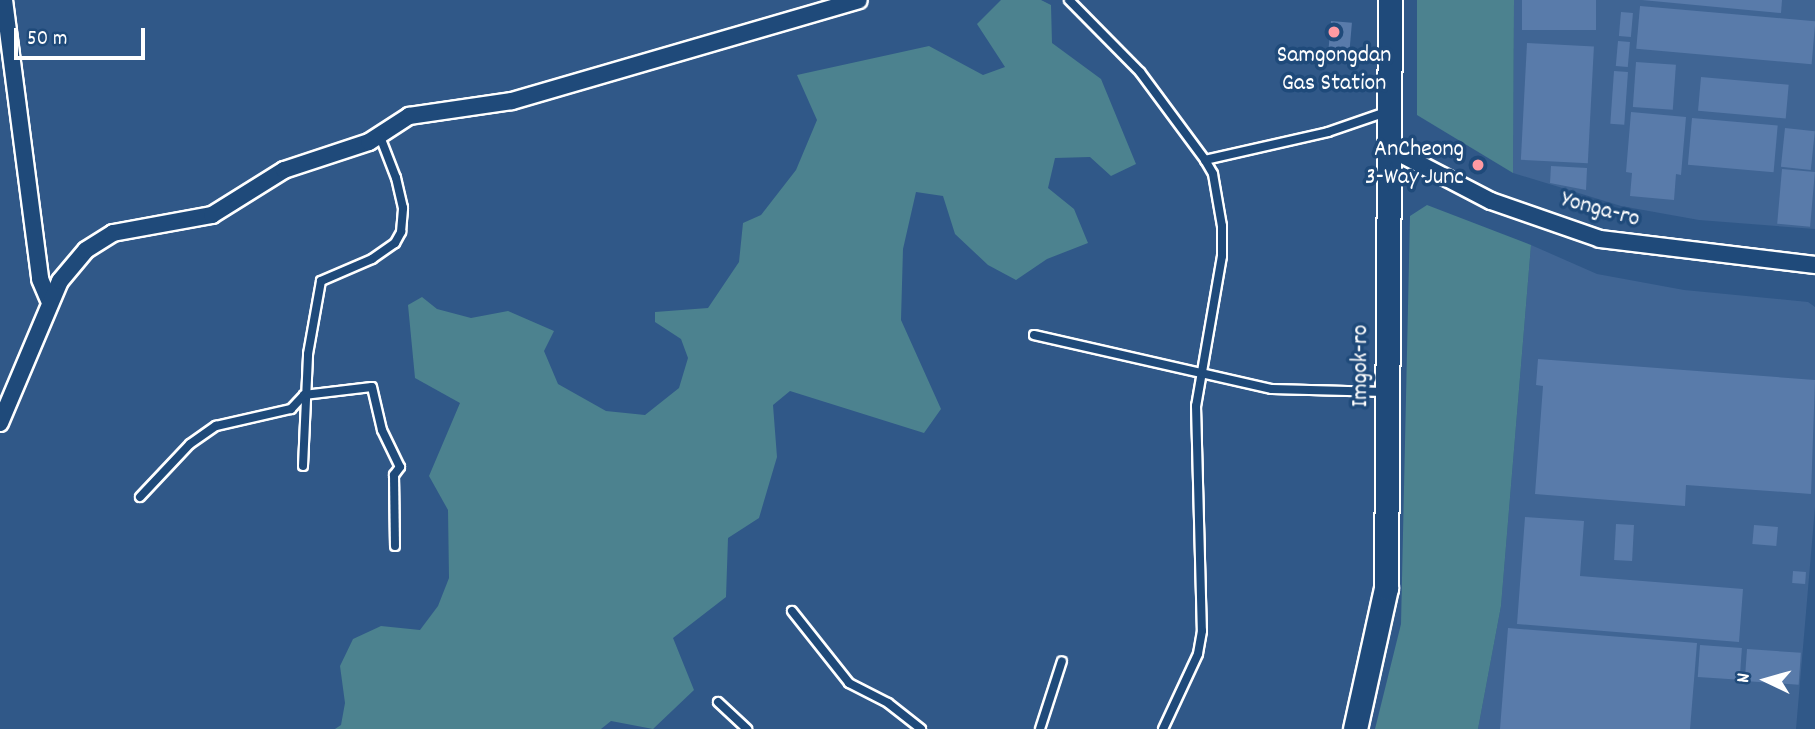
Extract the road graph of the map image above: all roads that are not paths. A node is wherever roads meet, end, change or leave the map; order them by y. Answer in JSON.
{"nodes":[{"id":1,"x":4,"y":0,"type":"edge"},
{"id":2,"x":859,"y":0,"type":"edge"},
{"id":3,"x":1069,"y":0,"type":"edge"},
{"id":4,"x":1390,"y":0,"type":"edge"},
{"id":5,"x":1389,"y":111,"type":"junction"},
{"id":6,"x":379,"y":134,"type":"junction"},
{"id":7,"x":1389,"y":148,"type":"junction"},
{"id":8,"x":1205,"y":160,"type":"junction"},
{"id":9,"x":1815,"y":265,"type":"edge"},
{"id":10,"x":49,"y":300,"type":"junction"},
{"id":11,"x":1034,"y":335,"type":"dead end"},
{"id":12,"x":1202,"y":371,"type":"junction"},
{"id":13,"x":1388,"y":392,"type":"junction"},
{"id":14,"x":304,"y":395,"type":"junction"},
{"id":15,"x":0,"y":423,"type":"edge"},
{"id":16,"x":303,"y":466,"type":"dead end"},
{"id":17,"x":140,"y":497,"type":"dead end"},
{"id":18,"x":395,"y":546,"type":"dead end"},
{"id":19,"x":792,"y":611,"type":"dead end"},
{"id":20,"x":1062,"y":661,"type":"dead end"},
{"id":21,"x":718,"y":702,"type":"dead end"},
{"id":22,"x":747,"y":729,"type":"edge"},
{"id":23,"x":921,"y":729,"type":"edge"},
{"id":24,"x":1040,"y":729,"type":"edge"},
{"id":25,"x":1163,"y":729,"type":"edge"},
{"id":26,"x":1355,"y":729,"type":"edge"}],
"edges":[{"from":1,"to":10,"type":"street"},
{"from":2,"to":6,"type":"street"},
{"from":3,"to":8,"type":"lane"},
{"from":4,"to":5,"type":"main road","name":"Imgok-ro"},
{"from":5,"to":7,"type":"main road","name":"Imgok-ro"},
{"from":5,"to":8,"type":"lane"},
{"from":6,"to":10,"type":"street"},
{"from":6,"to":14,"type":"lane"},
{"from":7,"to":9,"type":"street","name":"Yonga-ro"},
{"from":7,"to":13,"type":"main road","name":"Imgok-ro"},
{"from":8,"to":12,"type":"lane"},
{"from":10,"to":15,"type":"street"},
{"from":11,"to":12,"type":"lane"},
{"from":12,"to":13,"type":"lane"},
{"from":12,"to":25,"type":"lane"},
{"from":13,"to":26,"type":"main road","name":"Imgok-ro"},
{"from":14,"to":16,"type":"lane"},
{"from":14,"to":17,"type":"lane"},
{"from":14,"to":18,"type":"lane"},
{"from":19,"to":23,"type":"lane"},
{"from":20,"to":24,"type":"lane"},
{"from":21,"to":22,"type":"lane"}]}
